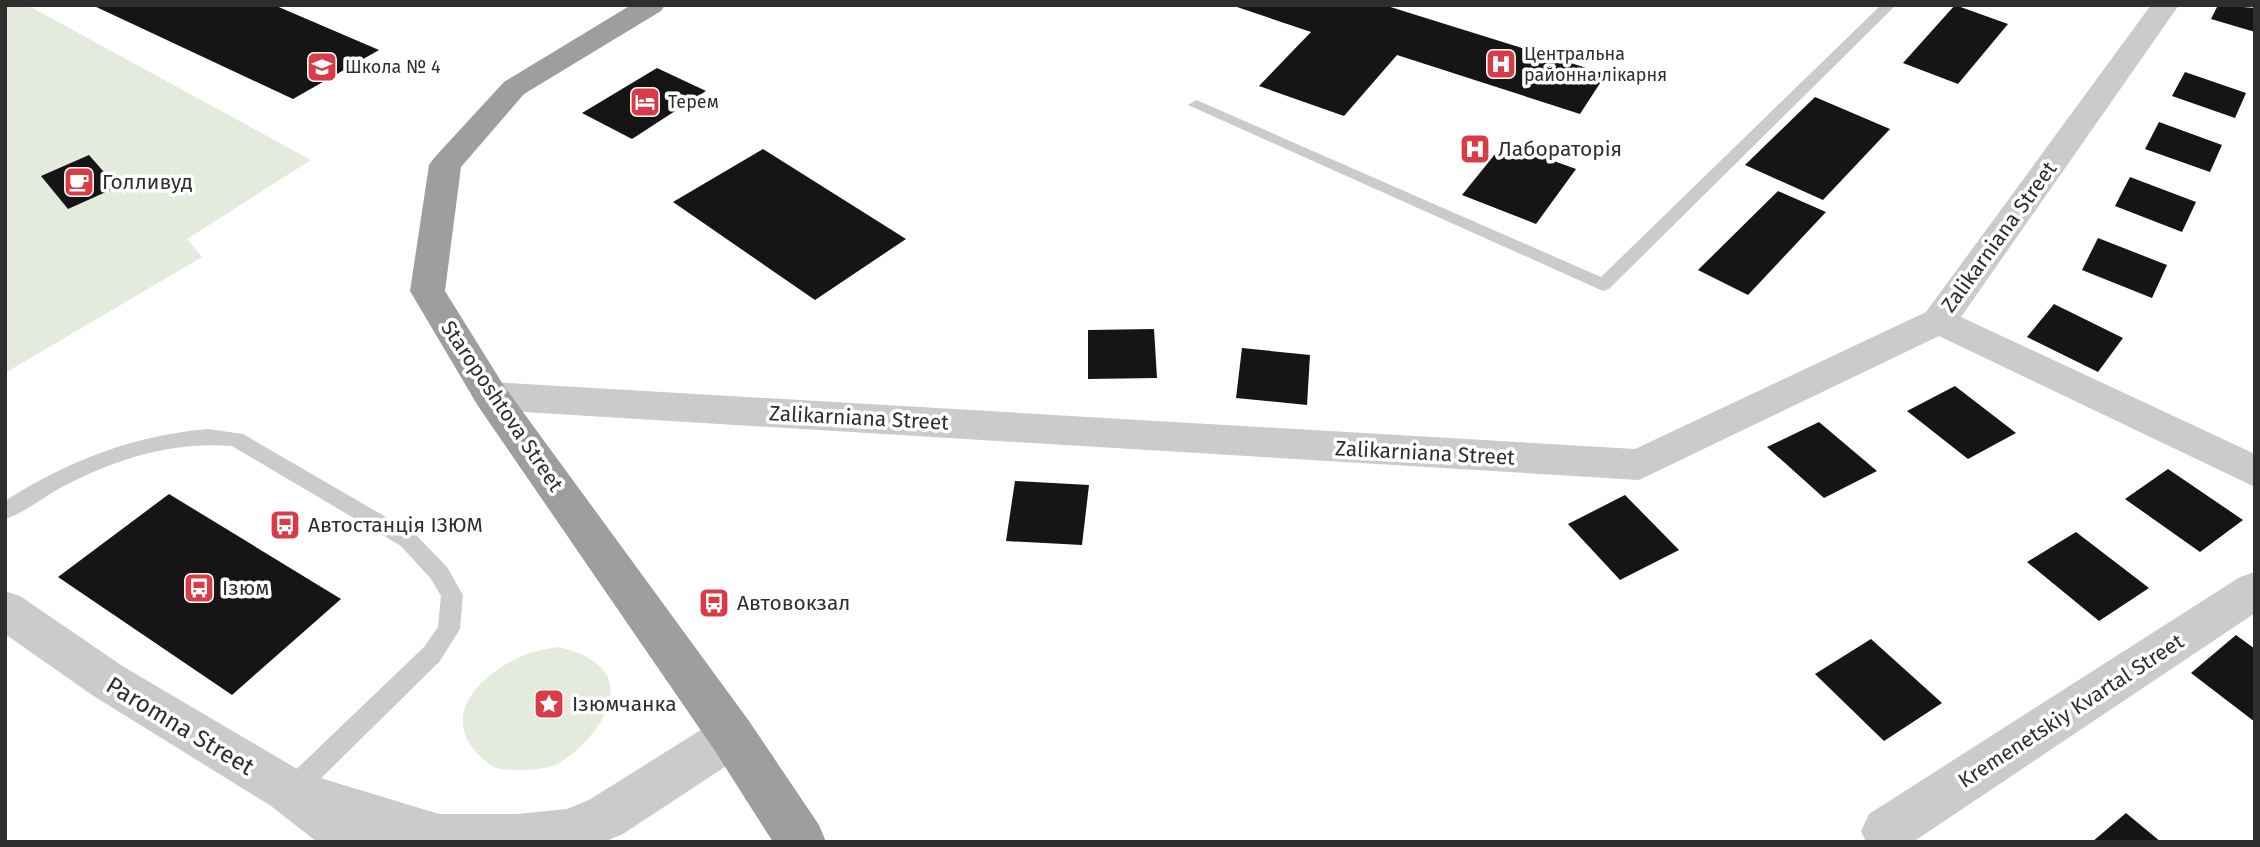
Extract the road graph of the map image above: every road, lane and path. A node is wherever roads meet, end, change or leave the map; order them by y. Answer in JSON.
{"nodes":[{"id":1,"x":651,"y":5,"type":"edge"},
{"id":2,"x":1889,"y":5,"type":"edge"},
{"id":3,"x":2165,"y":5,"type":"edge"},
{"id":4,"x":1196,"y":105,"type":"dead end"},
{"id":5,"x":1939,"y":321,"type":"junction"},
{"id":6,"x":491,"y":396,"type":"junction"},
{"id":7,"x":2255,"y":472,"type":"edge"},
{"id":8,"x":5,"y":511,"type":"edge"},
{"id":9,"x":2255,"y":590,"type":"edge"},
{"id":10,"x":5,"y":609,"type":"edge"},
{"id":11,"x":732,"y":736,"type":"junction"},
{"id":12,"x":290,"y":792,"type":"junction"},
{"id":13,"x":1886,"y":831,"type":"dead end"},
{"id":14,"x":356,"y":842,"type":"edge"},
{"id":15,"x":802,"y":842,"type":"edge"}],
"edges":[{"from":1,"to":6,"type":"highway","name":"Staroposhtova Street"},
{"from":2,"to":4,"type":"lane"},
{"from":3,"to":5,"type":"street","name":"Zalikarniana Street"},
{"from":5,"to":6,"type":"street","name":"Zalikarniana Street"},
{"from":5,"to":7,"type":"street"},
{"from":6,"to":11,"type":"highway","name":"Staroposhtova Street"},
{"from":8,"to":12,"type":"lane"},
{"from":9,"to":13,"type":"street","name":"Kremenetskiy Kvartal Street"},
{"from":10,"to":12,"type":"street","name":"Paromna Street"},
{"from":11,"to":12,"type":"street"},
{"from":11,"to":15,"type":"highway","name":"Staroposhtova Street"},
{"from":12,"to":14,"type":"street","name":"Paromna Street"}]}
